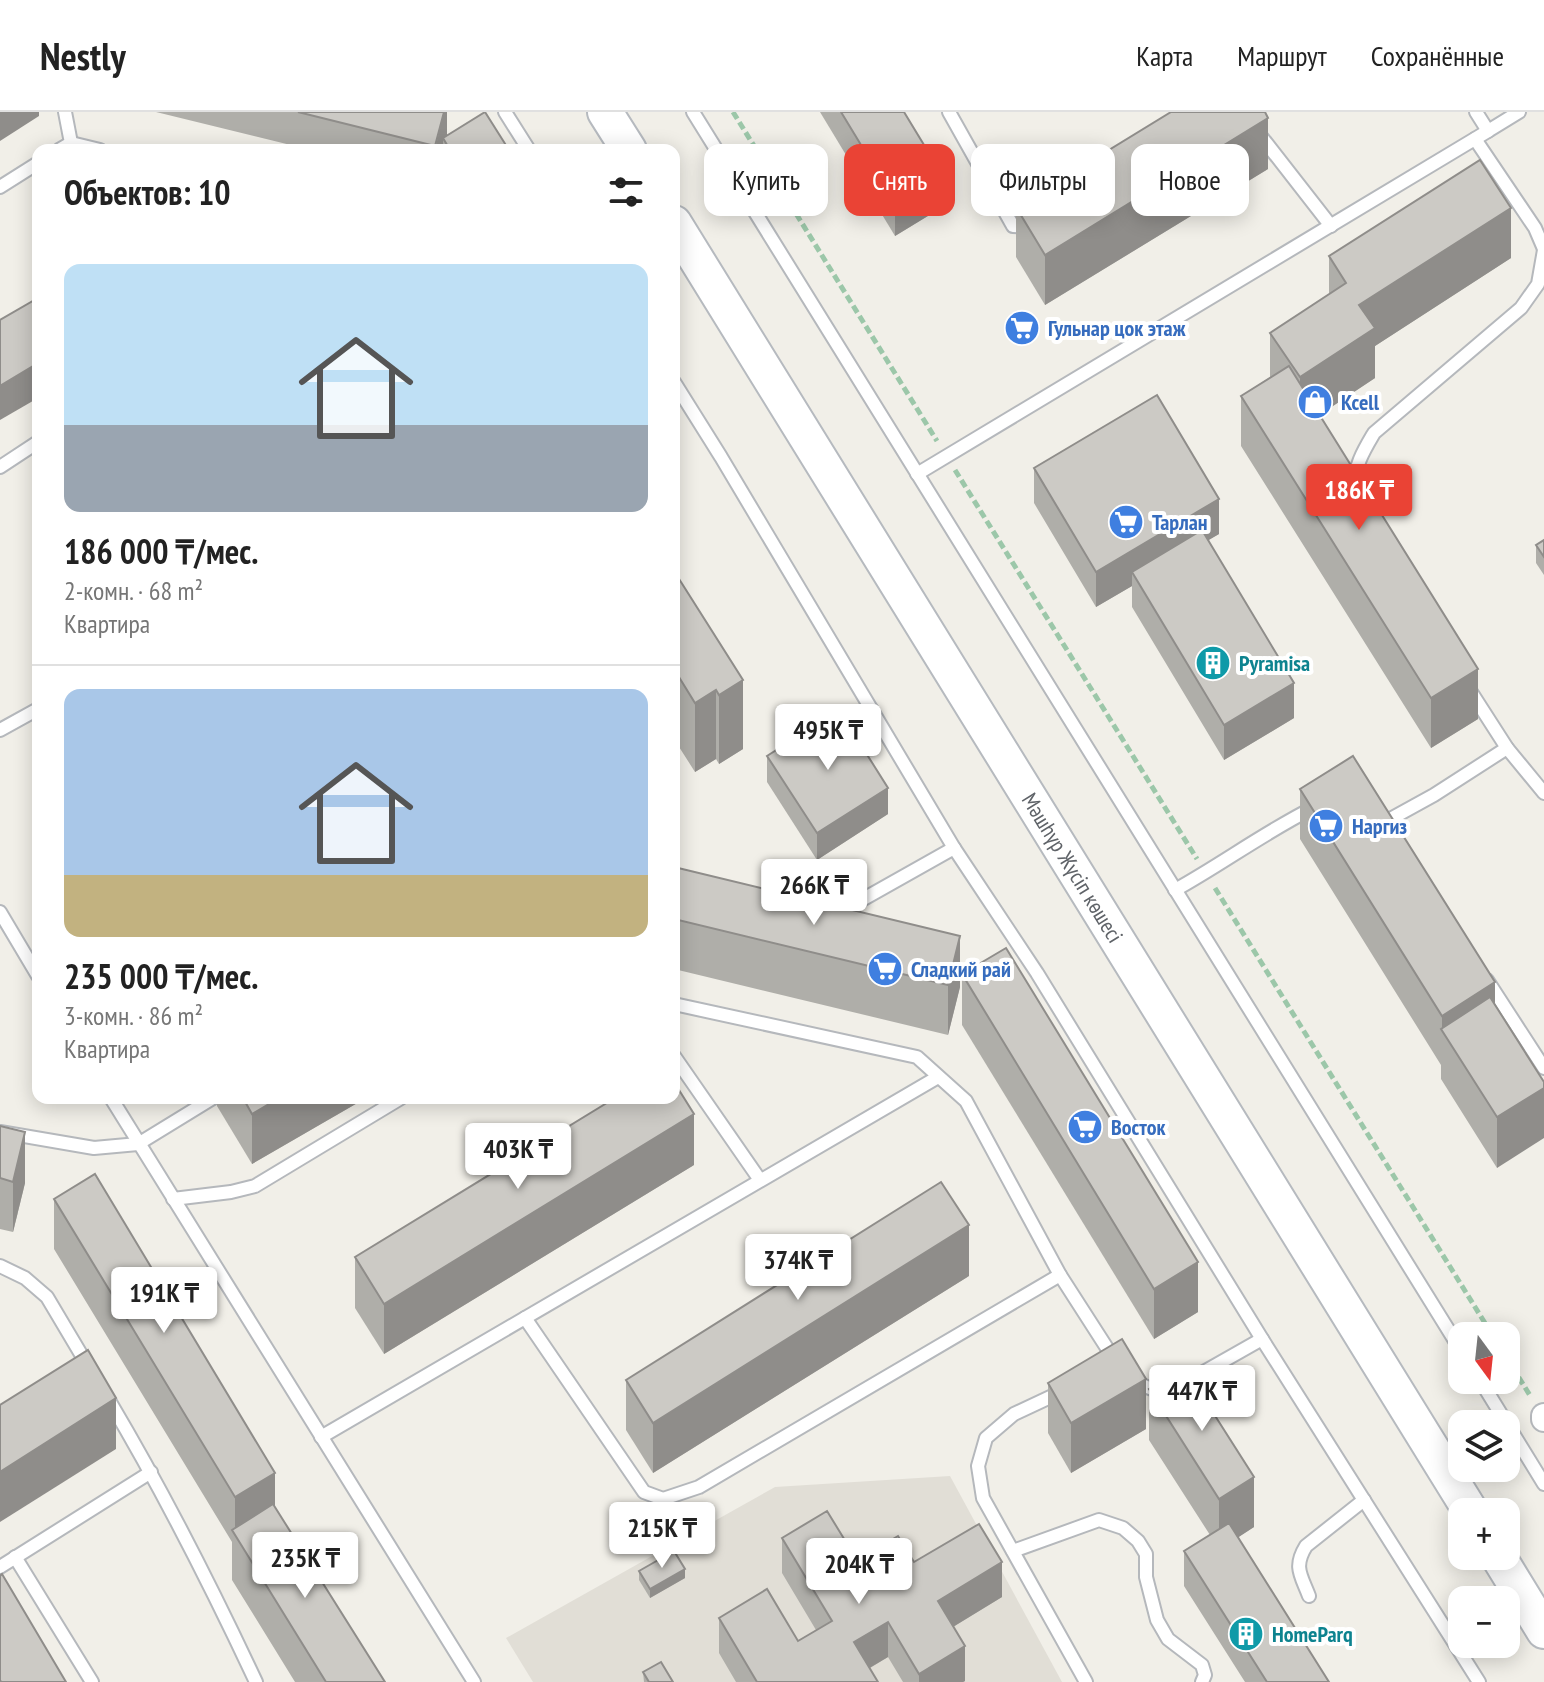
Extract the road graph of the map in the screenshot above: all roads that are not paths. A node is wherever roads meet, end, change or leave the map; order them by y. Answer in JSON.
{"nodes":[{"id":1,"x":65,"y":112,"type":"edge"},
{"id":2,"x":505,"y":112,"type":"edge"},
{"id":3,"x":605,"y":112,"type":"edge"},
{"id":4,"x":693,"y":112,"type":"edge"},
{"id":5,"x":949,"y":112,"type":"edge"},
{"id":6,"x":1476,"y":112,"type":"edge"},
{"id":7,"x":1519,"y":112,"type":"edge"},
{"id":8,"x":1237,"y":113,"type":"edge"},
{"id":9,"x":1488,"y":131,"type":"junction"},
{"id":10,"x":1475,"y":139,"type":"junction"},
{"id":11,"x":71,"y":143,"type":"joint"},
{"id":12,"x":75,"y":144,"type":"edge"},
{"id":13,"x":525,"y":144,"type":"edge"},
{"id":14,"x":625,"y":144,"type":"edge"},
{"id":15,"x":32,"y":167,"type":"edge"},
{"id":16,"x":0,"y":187,"type":"edge"},
{"id":17,"x":1331,"y":226,"type":"junction"},
{"id":18,"x":1043,"y":228,"type":"edge"},
{"id":19,"x":680,"y":233,"type":"edge"},
{"id":20,"x":1544,"y":250,"type":"edge"},
{"id":21,"x":680,"y":392,"type":"edge"},
{"id":22,"x":32,"y":446,"type":"edge"},
{"id":23,"x":0,"y":467,"type":"edge"},
{"id":24,"x":917,"y":474,"type":"junction"},
{"id":25,"x":1355,"y":496,"type":"edge"},
{"id":26,"x":1462,"y":678,"type":"edge"},
{"id":27,"x":32,"y":712,"type":"edge"},
{"id":28,"x":0,"y":730,"type":"edge"},
{"id":29,"x":1507,"y":748,"type":"junction"},
{"id":30,"x":1544,"y":793,"type":"edge"},
{"id":31,"x":1323,"y":803,"type":"edge"},
{"id":32,"x":1374,"y":804,"type":"edge"},
{"id":33,"x":1385,"y":822,"type":"junction"},
{"id":34,"x":1394,"y":835,"type":"edge"},
{"id":35,"x":954,"y":848,"type":"junction"},
{"id":36,"x":1175,"y":890,"type":"junction"},
{"id":37,"x":0,"y":912,"type":"edge"},
{"id":38,"x":815,"y":914,"type":"edge"},
{"id":39,"x":1477,"y":964,"type":"edge"},
{"id":40,"x":32,"y":966,"type":"edge"},
{"id":41,"x":680,"y":1005,"type":"edge"},
{"id":42,"x":680,"y":1065,"type":"edge"},
{"id":43,"x":1544,"y":1068,"type":"edge"},
{"id":44,"x":938,"y":1077,"type":"junction"},
{"id":45,"x":115,"y":1104,"type":"edge"},
{"id":46,"x":203,"y":1104,"type":"edge"},
{"id":47,"x":391,"y":1104,"type":"edge"},
{"id":48,"x":0,"y":1132,"type":"edge"},
{"id":49,"x":138,"y":1144,"type":"junction"},
{"id":50,"x":760,"y":1180,"type":"junction"},
{"id":51,"x":173,"y":1199,"type":"junction"},
{"id":52,"x":0,"y":1266,"type":"edge"},
{"id":53,"x":1060,"y":1275,"type":"junction"},
{"id":54,"x":525,"y":1318,"type":"junction"},
{"id":55,"x":1448,"y":1329,"type":"edge"},
{"id":56,"x":1262,"y":1339,"type":"junction"},
{"id":57,"x":1105,"y":1371,"type":"edge"},
{"id":58,"x":1127,"y":1374,"type":"edge"},
{"id":59,"x":95,"y":1378,"type":"edge"},
{"id":60,"x":1079,"y":1383,"type":"edge"},
{"id":61,"x":103,"y":1391,"type":"edge"},
{"id":62,"x":1489,"y":1394,"type":"edge"},
{"id":63,"x":321,"y":1437,"type":"junction"},
{"id":64,"x":151,"y":1472,"type":"junction"},
{"id":65,"x":1544,"y":1484,"type":"edge"},
{"id":66,"x":1462,"y":1498,"type":"edge"},
{"id":67,"x":1364,"y":1500,"type":"junction"},
{"id":68,"x":1013,"y":1551,"type":"junction"},
{"id":69,"x":15,"y":1557,"type":"junction"},
{"id":70,"x":0,"y":1567,"type":"edge"},
{"id":71,"x":1507,"y":1570,"type":"edge"},
{"id":72,"x":1309,"y":1596,"type":"dead end"},
{"id":73,"x":1544,"y":1631,"type":"edge"},
{"id":74,"x":92,"y":1682,"type":"edge"},
{"id":75,"x":256,"y":1682,"type":"edge"},
{"id":76,"x":474,"y":1682,"type":"edge"},
{"id":77,"x":1086,"y":1682,"type":"edge"},
{"id":78,"x":1202,"y":1682,"type":"edge"},
{"id":79,"x":1479,"y":1682,"type":"edge"}],
"edges":[{"from":1,"to":11,"type":"lane"},
{"from":2,"to":13,"type":"lane"},
{"from":3,"to":14,"type":"main road"},
{"from":4,"to":24,"type":"lane"},
{"from":5,"to":18,"type":"lane"},
{"from":6,"to":9,"type":"lane"},
{"from":7,"to":9,"type":"lane"},
{"from":8,"to":17,"type":"lane"},
{"from":9,"to":10,"type":"lane"},
{"from":10,"to":17,"type":"lane"},
{"from":10,"to":20,"type":"lane"},
{"from":11,"to":12,"type":"lane"},
{"from":15,"to":16,"type":"lane"},
{"from":17,"to":24,"type":"lane"},
{"from":19,"to":66,"type":"main road","name":"Мәшһүр Жүсіп көшесі"},
{"from":20,"to":25,"type":"lane"},
{"from":21,"to":35,"type":"lane"},
{"from":22,"to":23,"type":"lane"},
{"from":24,"to":36,"type":"lane"},
{"from":26,"to":29,"type":"lane"},
{"from":27,"to":28,"type":"lane"},
{"from":29,"to":30,"type":"lane"},
{"from":29,"to":33,"type":"lane"},
{"from":31,"to":36,"type":"lane"},
{"from":32,"to":33,"type":"lane"},
{"from":33,"to":34,"type":"lane"},
{"from":35,"to":38,"type":"lane"},
{"from":35,"to":56,"type":"lane"},
{"from":36,"to":55,"type":"lane"},
{"from":37,"to":40,"type":"lane"},
{"from":39,"to":43,"type":"lane"},
{"from":41,"to":44,"type":"lane"},
{"from":42,"to":50,"type":"lane"},
{"from":44,"to":50,"type":"lane"},
{"from":44,"to":53,"type":"lane"},
{"from":45,"to":49,"type":"lane"},
{"from":46,"to":49,"type":"lane"},
{"from":47,"to":51,"type":"lane"},
{"from":48,"to":49,"type":"lane"},
{"from":49,"to":51,"type":"lane"},
{"from":50,"to":54,"type":"lane"},
{"from":51,"to":63,"type":"lane"},
{"from":52,"to":59,"type":"lane"},
{"from":53,"to":54,"type":"lane"},
{"from":53,"to":57,"type":"lane"},
{"from":54,"to":63,"type":"lane"},
{"from":56,"to":58,"type":"lane"},
{"from":56,"to":67,"type":"lane"},
{"from":60,"to":68,"type":"lane"},
{"from":61,"to":64,"type":"lane"},
{"from":62,"to":65,"type":"lane"},
{"from":63,"to":76,"type":"lane"},
{"from":64,"to":69,"type":"lane"},
{"from":64,"to":75,"type":"lane"},
{"from":67,"to":72,"type":"lane"},
{"from":67,"to":79,"type":"lane"},
{"from":68,"to":77,"type":"lane"},
{"from":68,"to":78,"type":"lane"},
{"from":69,"to":70,"type":"lane"},
{"from":69,"to":74,"type":"lane"},
{"from":71,"to":73,"type":"main road"}]}
